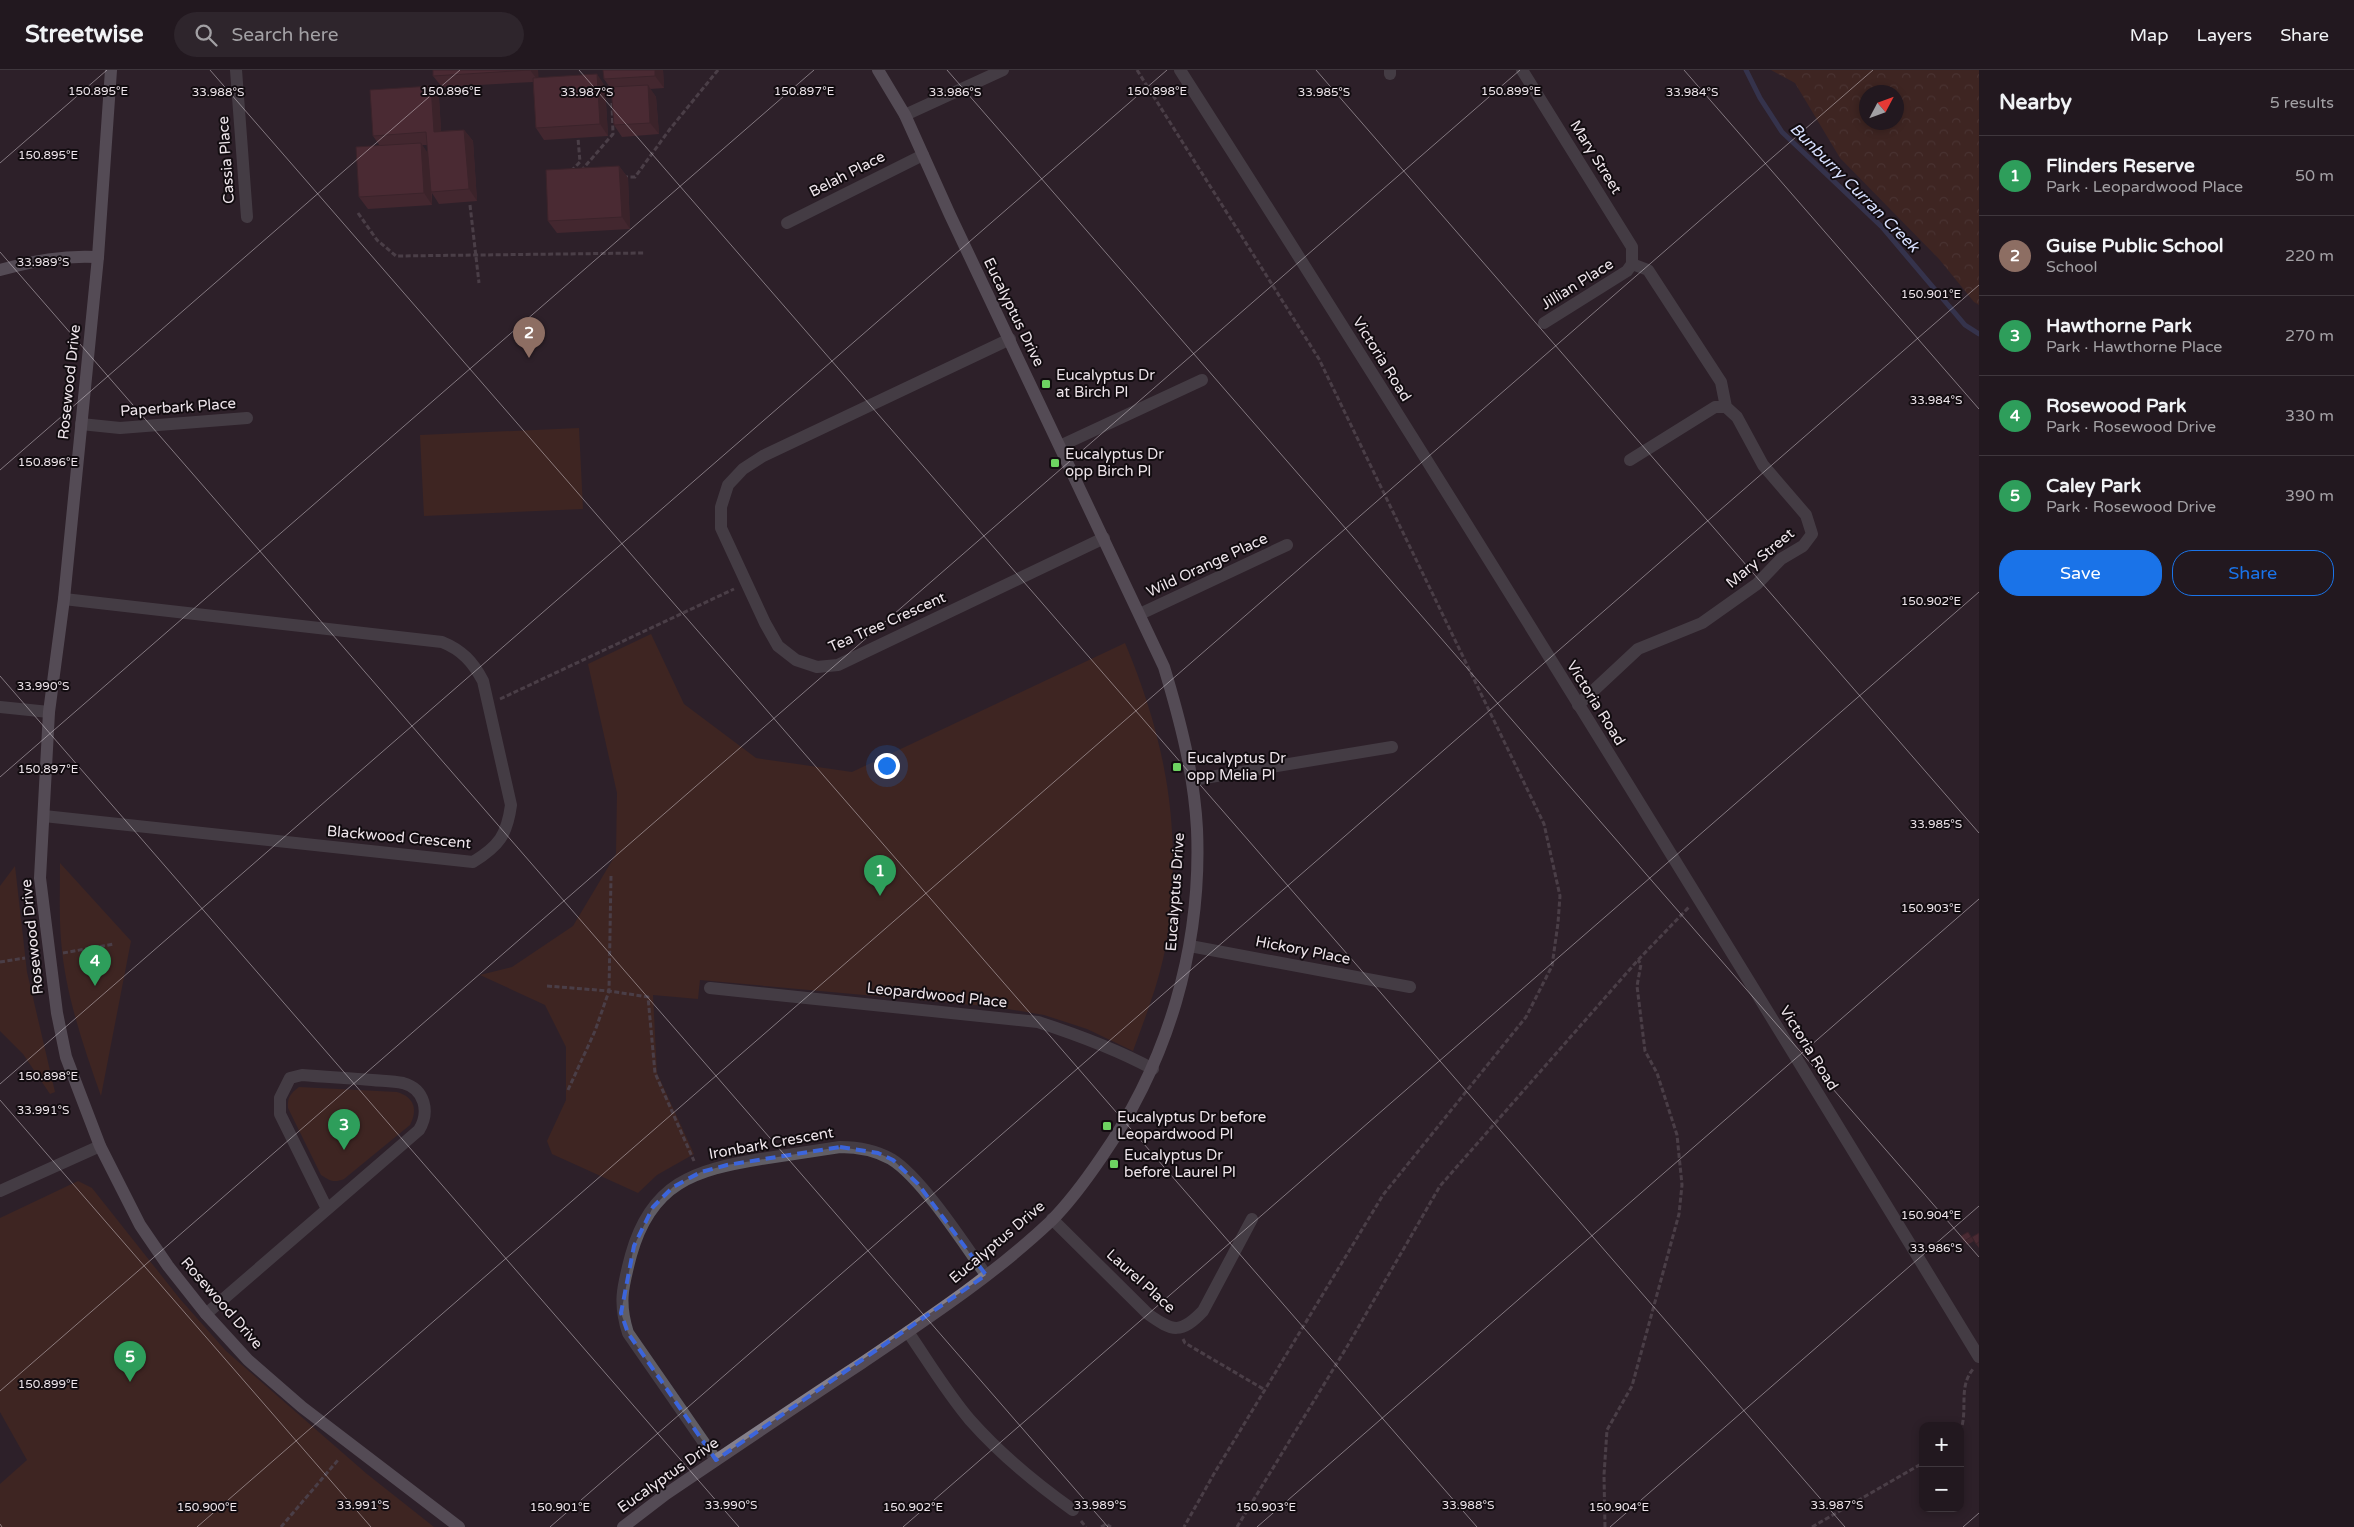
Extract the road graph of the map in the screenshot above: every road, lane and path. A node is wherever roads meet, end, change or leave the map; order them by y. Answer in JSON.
{"nodes":[{"id":1,"x":111,"y":70,"type":"edge"},
{"id":2,"x":236,"y":70,"type":"edge"},
{"id":3,"x":718,"y":70,"type":"edge"},
{"id":4,"x":878,"y":70,"type":"edge"},
{"id":5,"x":1003,"y":70,"type":"edge"},
{"id":6,"x":1180,"y":70,"type":"edge"},
{"id":7,"x":1522,"y":70,"type":"edge"},
{"id":8,"x":612,"y":102,"type":"edge"},
{"id":9,"x":906,"y":114,"type":"junction"},
{"id":10,"x":578,"y":138,"type":"edge"},
{"id":11,"x":923,"y":155,"type":"junction"},
{"id":12,"x":580,"y":172,"type":"edge"},
{"id":13,"x":568,"y":174,"type":"edge"},
{"id":14,"x":617,"y":178,"type":"edge"},
{"id":15,"x":470,"y":205,"type":"dead end"},
{"id":16,"x":358,"y":213,"type":"dead end"},
{"id":17,"x":247,"y":217,"type":"dead end"},
{"id":18,"x":787,"y":223,"type":"dead end"},
{"id":19,"x":644,"y":253,"type":"dead end"},
{"id":20,"x":474,"y":255,"type":"junction"},
{"id":21,"x":98,"y":256,"type":"junction"},
{"id":22,"x":1630,"y":268,"type":"junction"},
{"id":23,"x":0,"y":270,"type":"edge"},
{"id":24,"x":479,"y":283,"type":"dead end"},
{"id":25,"x":1544,"y":323,"type":"dead end"},
{"id":26,"x":1010,"y":339,"type":"junction"},
{"id":27,"x":1202,"y":380,"type":"dead end"},
{"id":28,"x":1726,"y":408,"type":"junction"},
{"id":29,"x":247,"y":418,"type":"dead end"},
{"id":30,"x":81,"y":424,"type":"junction"},
{"id":31,"x":1060,"y":446,"type":"junction"},
{"id":32,"x":1630,"y":460,"type":"dead end"},
{"id":33,"x":1104,"y":538,"type":"junction"},
{"id":34,"x":1287,"y":545,"type":"dead end"},
{"id":35,"x":746,"y":583,"type":"junction"},
{"id":36,"x":64,"y":599,"type":"junction"},
{"id":37,"x":1140,"y":614,"type":"junction"},
{"id":38,"x":488,"y":705,"type":"junction"},
{"id":39,"x":1578,"y":705,"type":"junction"},
{"id":40,"x":0,"y":707,"type":"edge"},
{"id":41,"x":49,"y":712,"type":"junction"},
{"id":42,"x":1392,"y":747,"type":"dead end"},
{"id":43,"x":1192,"y":780,"type":"junction"},
{"id":44,"x":44,"y":816,"type":"junction"},
{"id":45,"x":611,"y":876,"type":"dead end"},
{"id":46,"x":1698,"y":898,"type":"junction"},
{"id":47,"x":114,"y":944,"type":"dead end"},
{"id":48,"x":1190,"y":946,"type":"junction"},
{"id":49,"x":63,"y":953,"type":"dead end"},
{"id":50,"x":25,"y":958,"type":"dead end"},
{"id":51,"x":1638,"y":960,"type":"junction"},
{"id":52,"x":0,"y":962,"type":"edge"},
{"id":53,"x":546,"y":986,"type":"dead end"},
{"id":54,"x":1410,"y":987,"type":"dead end"},
{"id":55,"x":710,"y":988,"type":"dead end"},
{"id":56,"x":609,"y":991,"type":"junction"},
{"id":57,"x":1152,"y":1069,"type":"junction"},
{"id":58,"x":568,"y":1090,"type":"dead end"},
{"id":59,"x":100,"y":1146,"type":"junction"},
{"id":60,"x":701,"y":1172,"type":"junction"},
{"id":61,"x":0,"y":1191,"type":"edge"},
{"id":62,"x":327,"y":1209,"type":"junction"},
{"id":63,"x":1052,"y":1219,"type":"junction"},
{"id":64,"x":1252,"y":1219,"type":"dead end"},
{"id":65,"x":986,"y":1275,"type":"junction"},
{"id":66,"x":206,"y":1314,"type":"junction"},
{"id":67,"x":1179,"y":1329,"type":"junction"},
{"id":68,"x":908,"y":1332,"type":"junction"},
{"id":69,"x":1979,"y":1357,"type":"edge"},
{"id":70,"x":1979,"y":1363,"type":"edge"},
{"id":71,"x":1962,"y":1422,"type":"edge"},
{"id":72,"x":338,"y":1460,"type":"dead end"},
{"id":73,"x":716,"y":1460,"type":"junction"},
{"id":74,"x":1919,"y":1465,"type":"edge"},
{"id":75,"x":1073,"y":1510,"type":"dead end"},
{"id":76,"x":281,"y":1527,"type":"edge"},
{"id":77,"x":459,"y":1527,"type":"edge"},
{"id":78,"x":623,"y":1527,"type":"edge"},
{"id":79,"x":1101,"y":1527,"type":"edge"},
{"id":80,"x":1111,"y":1527,"type":"edge"},
{"id":81,"x":1184,"y":1527,"type":"edge"},
{"id":82,"x":1237,"y":1527,"type":"edge"},
{"id":83,"x":1605,"y":1527,"type":"edge"},
{"id":84,"x":1812,"y":1527,"type":"edge"}],
"edges":[{"from":1,"to":21,"type":"street","name":"Rosewood Drive"},
{"from":2,"to":17,"type":"street","name":"Cassia Place"},
{"from":3,"to":14,"type":"path"},
{"from":4,"to":9,"type":"street","name":"Eucalyptus Drive"},
{"from":5,"to":9,"type":"street"},
{"from":6,"to":39,"type":"street","name":"Victoria Road"},
{"from":7,"to":22,"type":"street","name":"Mary Street"},
{"from":8,"to":12,"type":"path"},
{"from":9,"to":11,"type":"street","name":"Eucalyptus Drive"},
{"from":10,"to":13,"type":"path"},
{"from":11,"to":18,"type":"street","name":"Belah Place"},
{"from":11,"to":26,"type":"street","name":"Eucalyptus Drive"},
{"from":15,"to":20,"type":"path"},
{"from":16,"to":20,"type":"path"},
{"from":19,"to":20,"type":"path"},
{"from":20,"to":24,"type":"path"},
{"from":21,"to":23,"type":"street"},
{"from":21,"to":30,"type":"street","name":"Rosewood Drive"},
{"from":22,"to":25,"type":"street","name":"Jillian Place"},
{"from":22,"to":28,"type":"street"},
{"from":26,"to":31,"type":"street","name":"Eucalyptus Drive"},
{"from":26,"to":35,"type":"street","name":"Tea Tree Crescent"},
{"from":27,"to":31,"type":"street"},
{"from":28,"to":32,"type":"street"},
{"from":28,"to":39,"type":"street","name":"Mary Street"},
{"from":29,"to":30,"type":"street","name":"Paperbark Place"},
{"from":30,"to":36,"type":"street","name":"Rosewood Drive"},
{"from":31,"to":33,"type":"street","name":"Eucalyptus Drive"},
{"from":33,"to":35,"type":"street","name":"Tea Tree Crescent"},
{"from":33,"to":37,"type":"street","name":"Eucalyptus Drive"},
{"from":34,"to":37,"type":"street","name":"Wild Orange Place"},
{"from":35,"to":38,"type":"path"},
{"from":36,"to":38,"type":"street","name":"Blackwood Crescent"},
{"from":36,"to":41,"type":"street","name":"Rosewood Drive"},
{"from":37,"to":43,"type":"street","name":"Eucalyptus Drive"},
{"from":38,"to":44,"type":"street","name":"Blackwood Crescent"},
{"from":39,"to":46,"type":"street","name":"Victoria Road"},
{"from":40,"to":41,"type":"street"},
{"from":41,"to":44,"type":"street","name":"Rosewood Drive"},
{"from":42,"to":43,"type":"street"},
{"from":43,"to":48,"type":"street","name":"Eucalyptus Drive"},
{"from":44,"to":59,"type":"street","name":"Rosewood Drive"},
{"from":45,"to":56,"type":"path"},
{"from":46,"to":51,"type":"path"},
{"from":46,"to":69,"type":"street","name":"Victoria Road"},
{"from":47,"to":49,"type":"path"},
{"from":48,"to":54,"type":"street","name":"Hickory Place"},
{"from":48,"to":57,"type":"street","name":"Eucalyptus Drive"},
{"from":50,"to":52,"type":"path"},
{"from":51,"to":82,"type":"path"},
{"from":51,"to":83,"type":"path"},
{"from":53,"to":56,"type":"path"},
{"from":55,"to":57,"type":"street","name":"Leopardwood Place"},
{"from":56,"to":58,"type":"path"},
{"from":56,"to":60,"type":"path"},
{"from":57,"to":63,"type":"street","name":"Eucalyptus Drive"},
{"from":59,"to":61,"type":"street"},
{"from":59,"to":66,"type":"street","name":"Rosewood Drive"},
{"from":60,"to":65,"type":"street","name":"Ironbark Crescent"},
{"from":60,"to":73,"type":"street","name":"Ironbark Crescent"},
{"from":62,"to":62,"type":"street"},
{"from":62,"to":66,"type":"street"},
{"from":63,"to":65,"type":"street","name":"Eucalyptus Drive"},
{"from":63,"to":67,"type":"street","name":"Laurel Place"},
{"from":64,"to":67,"type":"street","name":"Laurel Place"},
{"from":65,"to":68,"type":"street","name":"Eucalyptus Drive"},
{"from":66,"to":77,"type":"street","name":"Rosewood Drive"},
{"from":67,"to":81,"type":"path"},
{"from":68,"to":73,"type":"street","name":"Eucalyptus Drive"},
{"from":68,"to":75,"type":"street"},
{"from":70,"to":71,"type":"path"},
{"from":72,"to":76,"type":"path"},
{"from":73,"to":78,"type":"street","name":"Eucalyptus Drive"},
{"from":74,"to":84,"type":"path"},
{"from":79,"to":80,"type":"path"}]}
